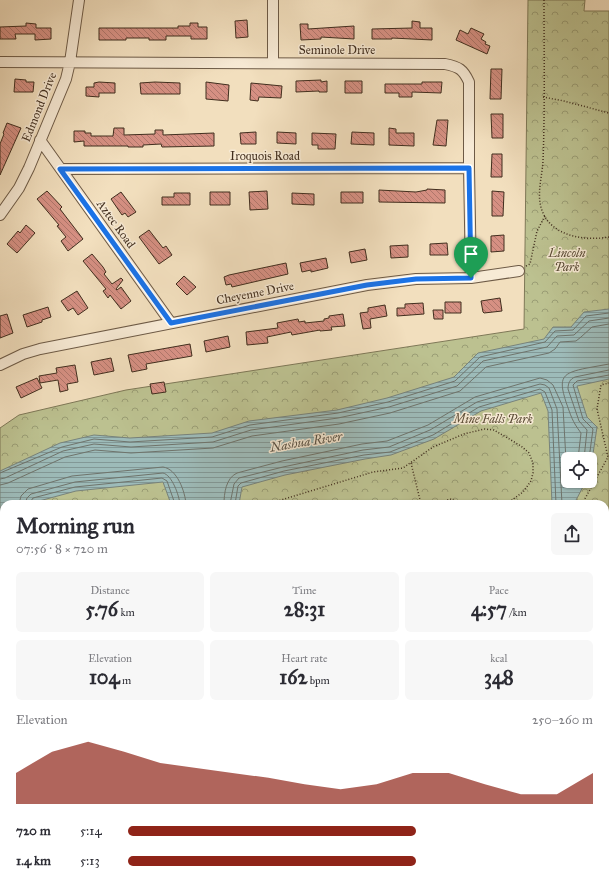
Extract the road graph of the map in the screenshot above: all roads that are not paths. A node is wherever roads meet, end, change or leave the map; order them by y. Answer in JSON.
{"nodes":[{"id":1,"x":78,"y":0,"type":"edge"},
{"id":2,"x":272,"y":0,"type":"edge"},
{"id":3,"x":0,"y":62,"type":"edge"},
{"id":4,"x":70,"y":62,"type":"junction"},
{"id":5,"x":273,"y":62,"type":"junction"},
{"id":6,"x":40,"y":140,"type":"junction"},
{"id":7,"x":469,"y":168,"type":"junction"},
{"id":8,"x":60,"y":169,"type":"junction"},
{"id":9,"x":0,"y":215,"type":"edge"},
{"id":10,"x":519,"y":271,"type":"road end"},
{"id":11,"x":471,"y":278,"type":"junction"},
{"id":12,"x":171,"y":323,"type":"junction"},
{"id":13,"x":0,"y":365,"type":"edge"}],
"edges":[{"from":1,"to":4,"type":"street","name":"Edmond Drive"},
{"from":2,"to":5,"type":"street"},
{"from":3,"to":4,"type":"street","name":"Seminole Drive"},
{"from":4,"to":5,"type":"street","name":"Seminole Drive"},
{"from":4,"to":6,"type":"street","name":"Edmond Drive"},
{"from":5,"to":7,"type":"street","name":"Seminole Drive"},
{"from":6,"to":8,"type":"street","name":"Aztec Road"},
{"from":6,"to":9,"type":"street","name":"Edmond Drive"},
{"from":7,"to":8,"type":"street","name":"Iroquois Road"},
{"from":7,"to":11,"type":"street","name":"Seminole Drive"},
{"from":8,"to":12,"type":"street","name":"Aztec Road"},
{"from":10,"to":11,"type":"street","name":"Cheyenne Drive"},
{"from":11,"to":12,"type":"street","name":"Cheyenne Drive"},
{"from":12,"to":13,"type":"street","name":"Cheyenne Drive"}]}
